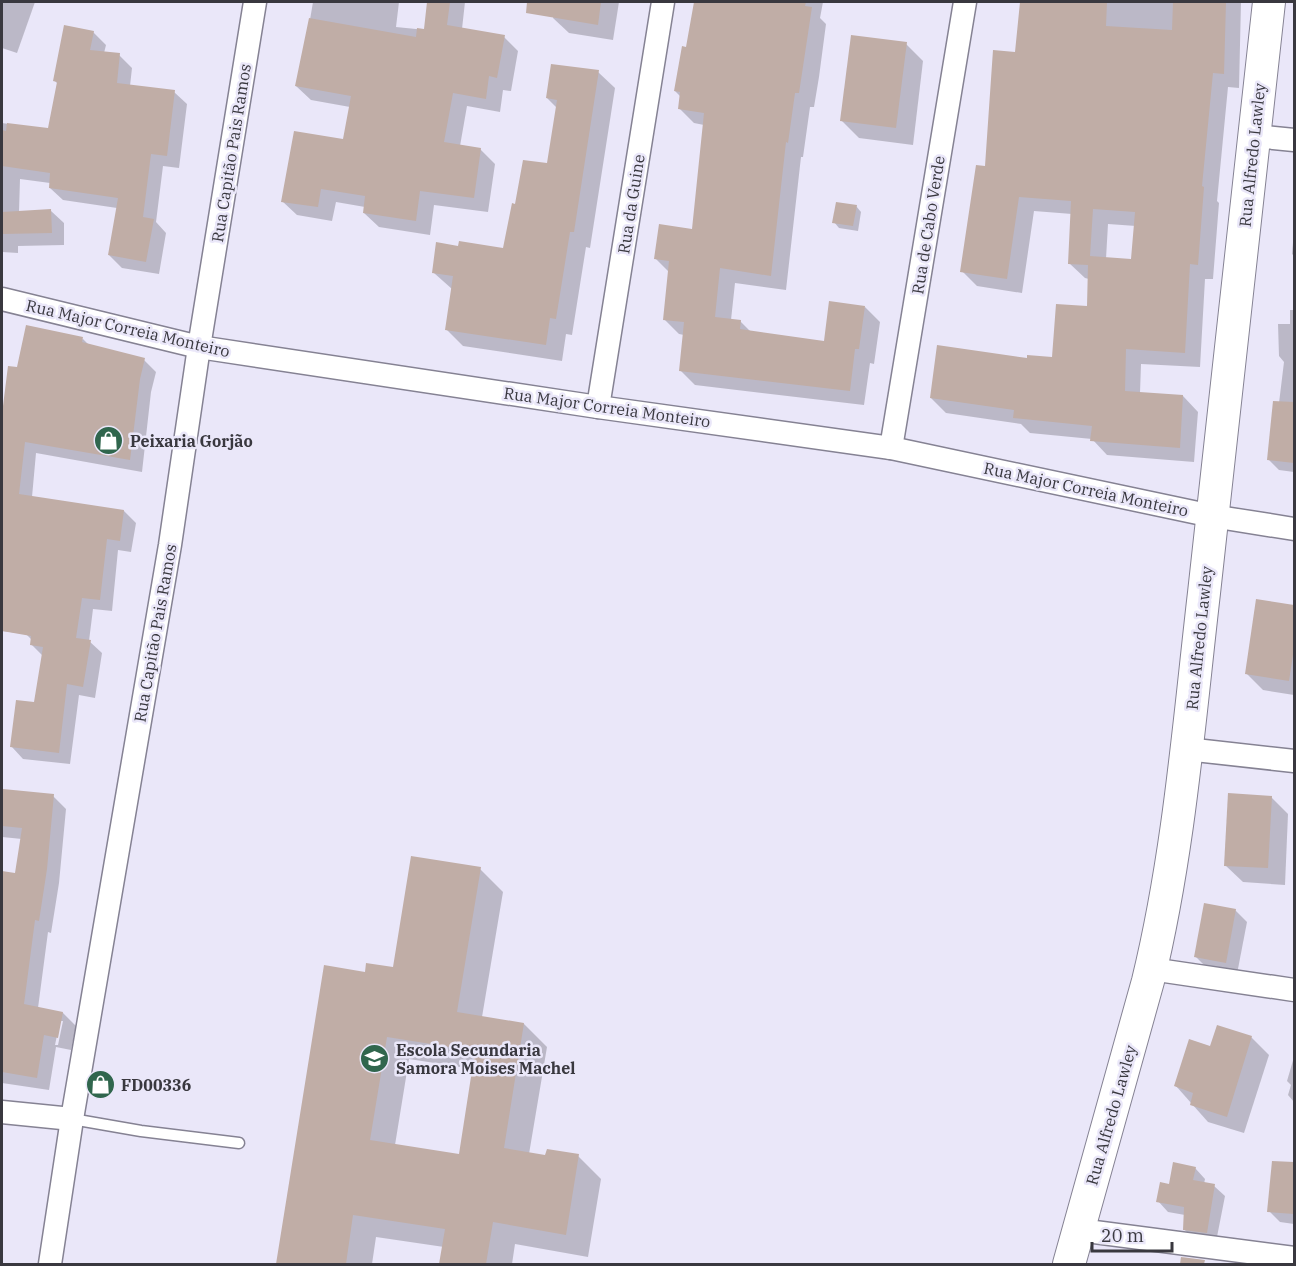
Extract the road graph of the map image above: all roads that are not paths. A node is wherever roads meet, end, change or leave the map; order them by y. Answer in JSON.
{"nodes":[{"id":1,"x":255,"y":2,"type":"edge"},
{"id":2,"x":663,"y":2,"type":"edge"},
{"id":3,"x":965,"y":2,"type":"edge"},
{"id":4,"x":1269,"y":2,"type":"edge"},
{"id":5,"x":1254,"y":136,"type":"junction"},
{"id":6,"x":1294,"y":140,"type":"edge"},
{"id":7,"x":2,"y":299,"type":"edge"},
{"id":8,"x":200,"y":347,"type":"junction"},
{"id":9,"x":598,"y":406,"type":"junction"},
{"id":10,"x":891,"y":448,"type":"junction"},
{"id":11,"x":1212,"y":516,"type":"junction"},
{"id":12,"x":1294,"y":529,"type":"edge"},
{"id":13,"x":1186,"y":749,"type":"junction"},
{"id":14,"x":1294,"y":760,"type":"edge"},
{"id":15,"x":1151,"y":969,"type":"junction"},
{"id":16,"x":1294,"y":990,"type":"edge"},
{"id":17,"x":2,"y":1112,"type":"edge"},
{"id":18,"x":72,"y":1119,"type":"junction"},
{"id":19,"x":239,"y":1143,"type":"dead end"},
{"id":20,"x":1079,"y":1230,"type":"junction"},
{"id":21,"x":1294,"y":1258,"type":"edge"},
{"id":22,"x":50,"y":1264,"type":"edge"},
{"id":23,"x":1069,"y":1264,"type":"edge"}],
"edges":[{"from":1,"to":8,"type":"street","name":"Rua Capitão Pais Ramos"},
{"from":2,"to":9,"type":"street","name":"Rua da Guine"},
{"from":3,"to":10,"type":"street","name":"Rua de Cabo Verde"},
{"from":4,"to":5,"type":"main road","name":"Rua Alfredo Lawley"},
{"from":5,"to":6,"type":"street"},
{"from":5,"to":11,"type":"main road","name":"Rua Alfredo Lawley"},
{"from":7,"to":8,"type":"street","name":"Rua Major Correia Monteiro"},
{"from":8,"to":9,"type":"street","name":"Rua Major Correia Monteiro"},
{"from":8,"to":18,"type":"street","name":"Rua Capitão Pais Ramos"},
{"from":9,"to":10,"type":"street","name":"Rua Major Correia Monteiro"},
{"from":10,"to":11,"type":"street","name":"Rua Major Correia Monteiro"},
{"from":11,"to":12,"type":"street","name":"Rua Major Correia Monteiro"},
{"from":11,"to":13,"type":"main road","name":"Rua Alfredo Lawley"},
{"from":13,"to":14,"type":"street"},
{"from":13,"to":15,"type":"main road","name":"Rua Alfredo Lawley"},
{"from":15,"to":16,"type":"street"},
{"from":15,"to":20,"type":"main road","name":"Rua Alfredo Lawley"},
{"from":17,"to":18,"type":"street"},
{"from":18,"to":19,"type":"lane"},
{"from":18,"to":22,"type":"street","name":"Rua Capitão Pais Ramos"},
{"from":20,"to":21,"type":"street"},
{"from":20,"to":23,"type":"main road","name":"Rua Alfredo Lawley"}]}
